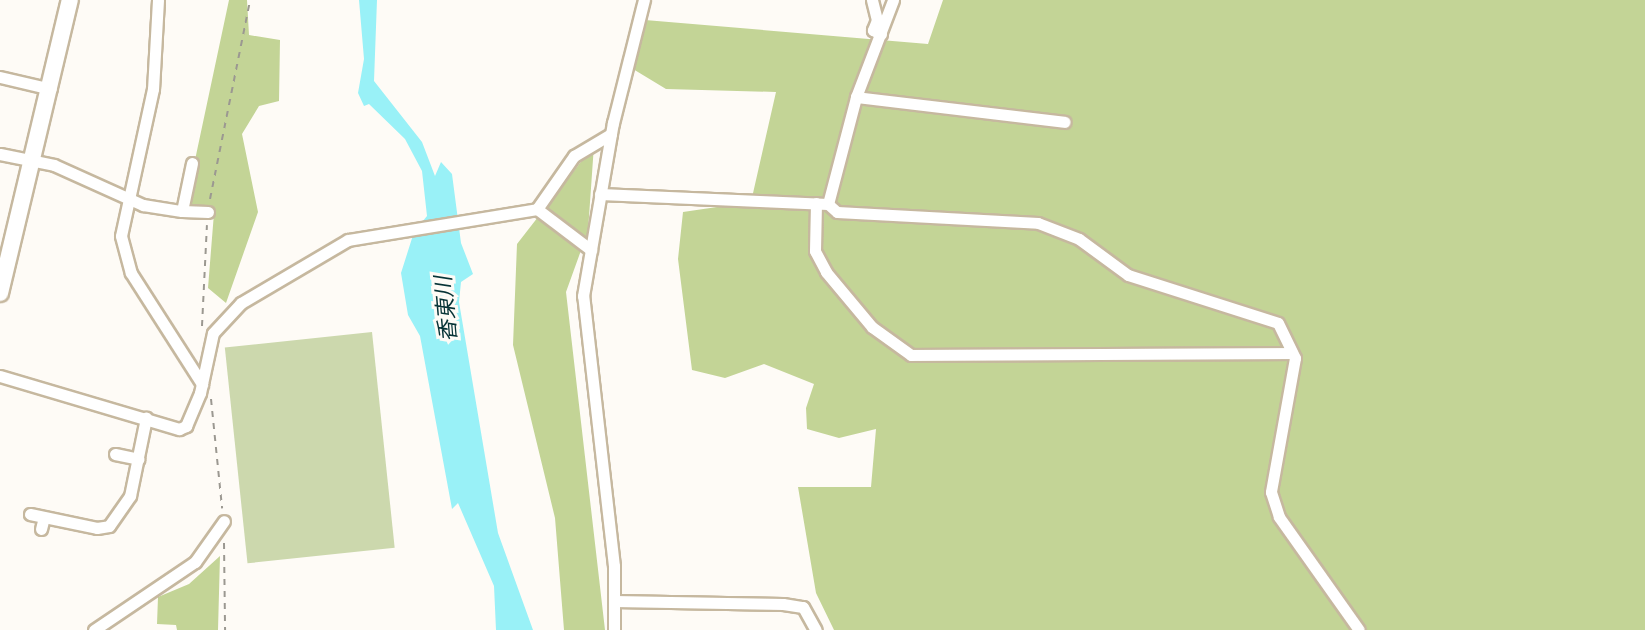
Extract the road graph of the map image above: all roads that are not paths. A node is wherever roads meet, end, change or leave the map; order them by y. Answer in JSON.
{"nodes":[{"id":1,"x":70,"y":0,"type":"edge"},
{"id":2,"x":158,"y":0,"type":"edge"},
{"id":3,"x":644,"y":0,"type":"edge"},
{"id":4,"x":872,"y":0,"type":"edge"},
{"id":5,"x":893,"y":0,"type":"edge"},
{"id":6,"x":881,"y":34,"type":"junction"},
{"id":7,"x":0,"y":77,"type":"edge"},
{"id":8,"x":51,"y":89,"type":"junction"},
{"id":9,"x":856,"y":97,"type":"junction"},
{"id":10,"x":1065,"y":122,"type":"dead end"},
{"id":11,"x":611,"y":134,"type":"junction"},
{"id":12,"x":0,"y":154,"type":"edge"},
{"id":13,"x":32,"y":162,"type":"junction"},
{"id":14,"x":192,"y":163,"type":"dead end"},
{"id":15,"x":600,"y":194,"type":"junction"},
{"id":16,"x":128,"y":197,"type":"junction"},
{"id":17,"x":822,"y":203,"type":"junction"},
{"id":18,"x":537,"y":209,"type":"junction"},
{"id":19,"x":182,"y":211,"type":"junction"},
{"id":20,"x":208,"y":212,"type":"dead end"},
{"id":21,"x":591,"y":250,"type":"junction"},
{"id":22,"x":0,"y":293,"type":"edge"},
{"id":23,"x":1292,"y":353,"type":"junction"},
{"id":24,"x":0,"y":376,"type":"edge"},
{"id":25,"x":202,"y":384,"type":"junction"},
{"id":26,"x":146,"y":418,"type":"junction"},
{"id":27,"x":115,"y":454,"type":"dead end"},
{"id":28,"x":138,"y":459,"type":"junction"},
{"id":29,"x":30,"y":514,"type":"dead end"},
{"id":30,"x":44,"y":517,"type":"junction"},
{"id":31,"x":224,"y":521,"type":"dead end"},
{"id":32,"x":41,"y":529,"type":"dead end"},
{"id":33,"x":614,"y":601,"type":"junction"},
{"id":34,"x":94,"y":630,"type":"edge"},
{"id":35,"x":614,"y":630,"type":"edge"},
{"id":36,"x":816,"y":630,"type":"edge"},
{"id":37,"x":1359,"y":630,"type":"edge"}],
"edges":[{"from":1,"to":8,"type":"street"},
{"from":2,"to":16,"type":"street"},
{"from":3,"to":11,"type":"street"},
{"from":4,"to":6,"type":"street"},
{"from":5,"to":6,"type":"street"},
{"from":6,"to":9,"type":"street"},
{"from":7,"to":8,"type":"street"},
{"from":8,"to":13,"type":"street"},
{"from":9,"to":10,"type":"street"},
{"from":9,"to":17,"type":"street"},
{"from":11,"to":15,"type":"street"},
{"from":11,"to":18,"type":"street"},
{"from":12,"to":13,"type":"street"},
{"from":13,"to":16,"type":"street"},
{"from":13,"to":22,"type":"street"},
{"from":14,"to":19,"type":"street"},
{"from":15,"to":17,"type":"street"},
{"from":15,"to":21,"type":"street"},
{"from":16,"to":19,"type":"street"},
{"from":16,"to":25,"type":"street"},
{"from":17,"to":23,"type":"street"},
{"from":17,"to":23,"type":"street"},
{"from":18,"to":21,"type":"street"},
{"from":18,"to":25,"type":"street"},
{"from":19,"to":20,"type":"street"},
{"from":21,"to":33,"type":"street"},
{"from":23,"to":37,"type":"street"},
{"from":24,"to":26,"type":"street"},
{"from":25,"to":26,"type":"street"},
{"from":26,"to":28,"type":"street"},
{"from":27,"to":28,"type":"street"},
{"from":28,"to":30,"type":"street"},
{"from":29,"to":30,"type":"street"},
{"from":30,"to":32,"type":"street"},
{"from":31,"to":34,"type":"street"},
{"from":33,"to":35,"type":"street"},
{"from":33,"to":36,"type":"street"}]}
